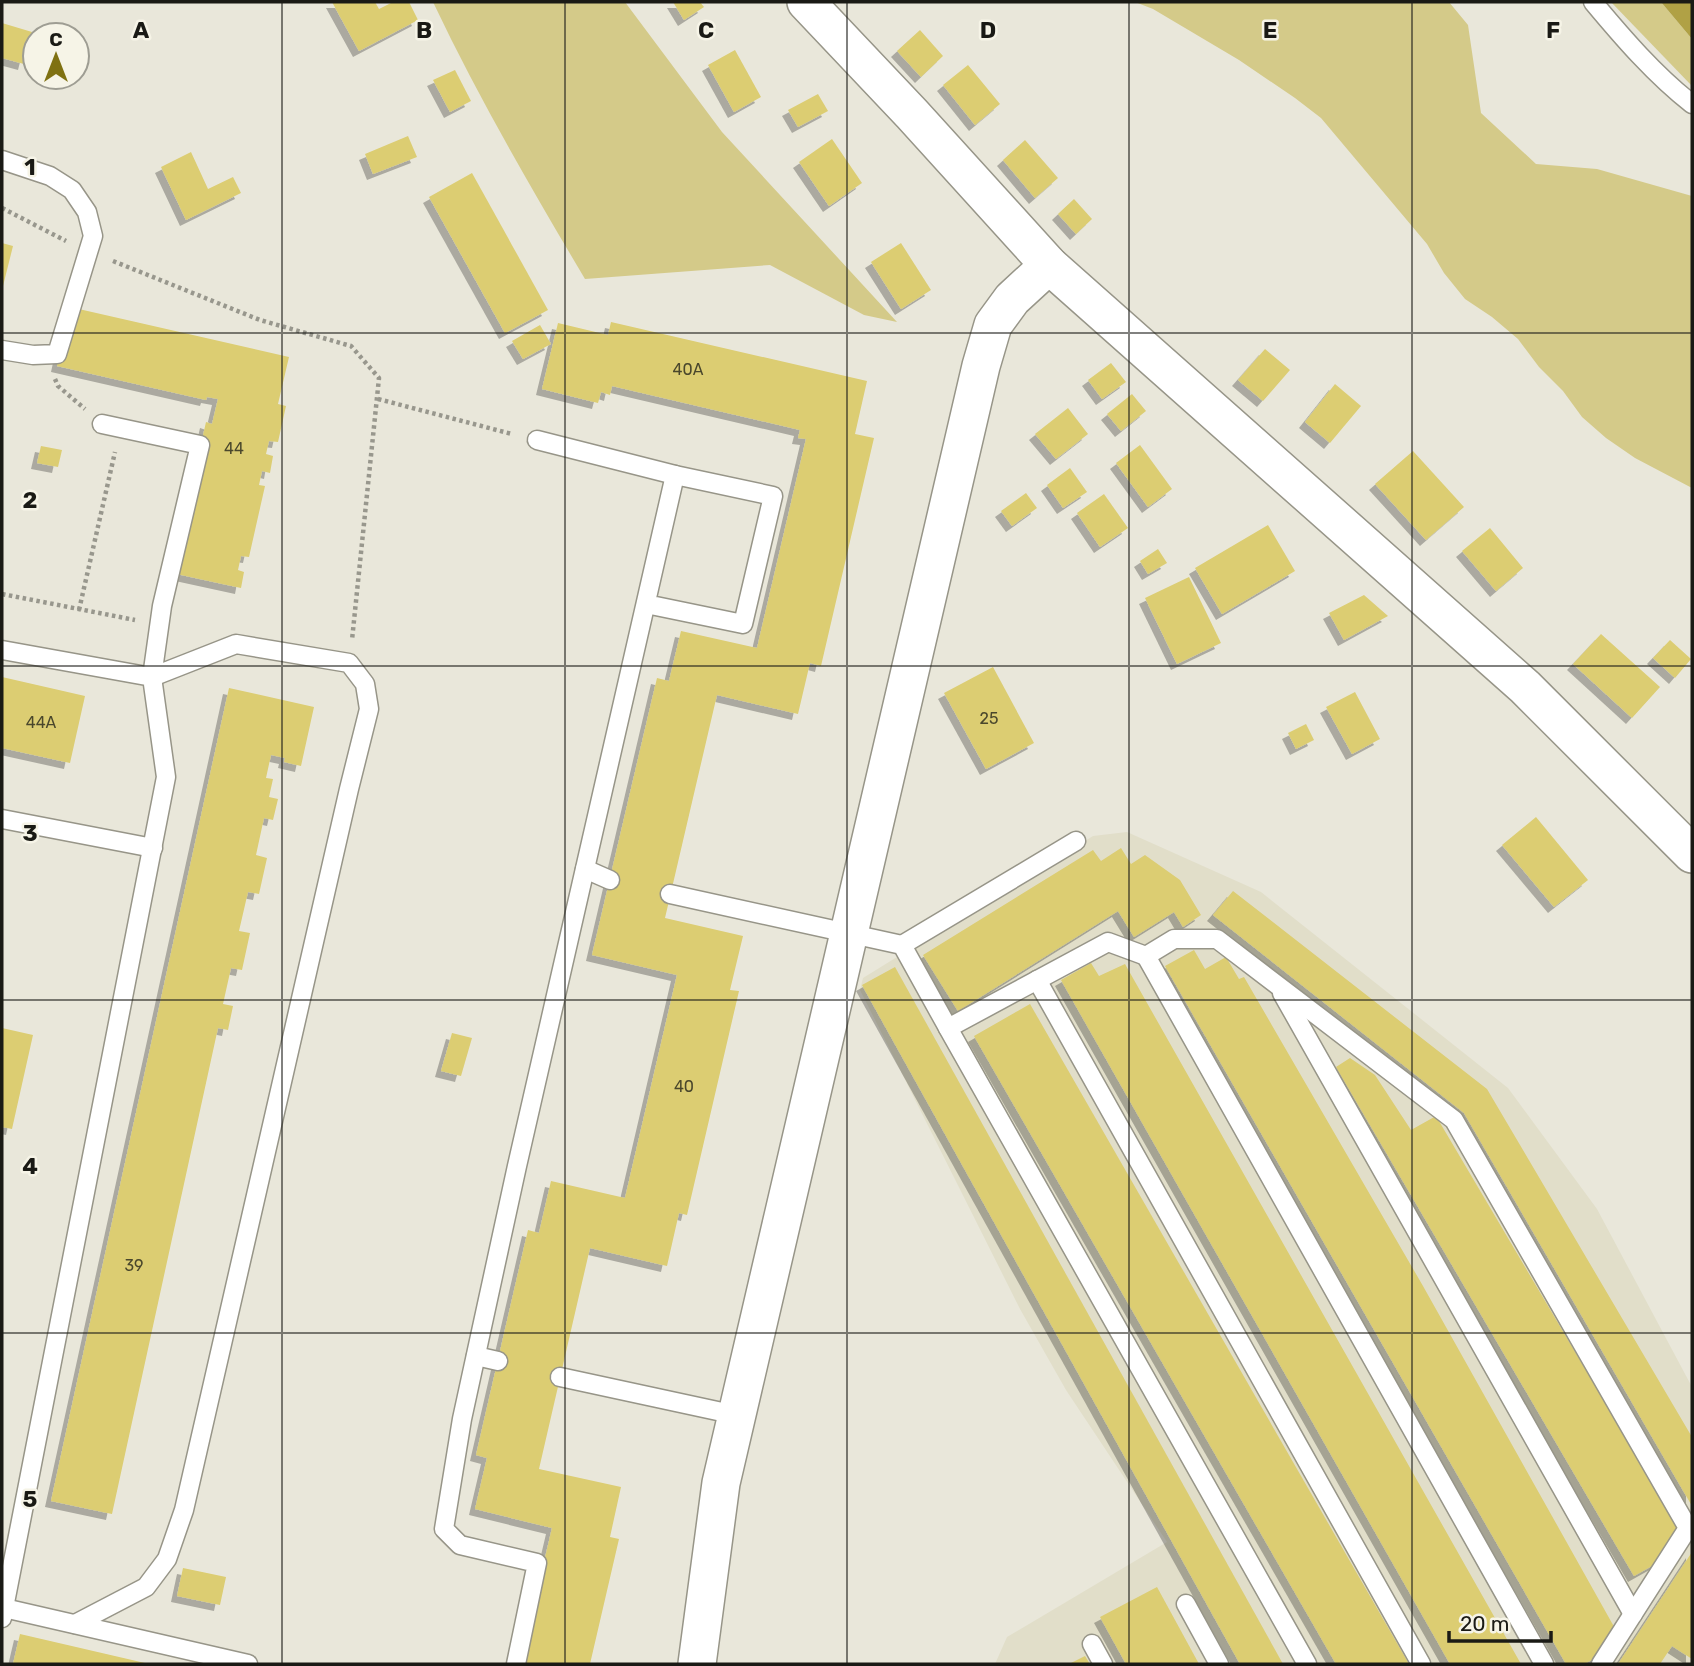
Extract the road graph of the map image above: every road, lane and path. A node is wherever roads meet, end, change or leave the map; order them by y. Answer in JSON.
{"nodes":[{"id":1,"x":806,"y":2,"type":"edge"},
{"id":2,"x":1593,"y":2,"type":"edge"},
{"id":3,"x":1692,"y":104,"type":"edge"},
{"id":4,"x":2,"y":160,"type":"edge"},
{"id":5,"x":2,"y":208,"type":"edge"},
{"id":6,"x":88,"y":252,"type":"junction"},
{"id":7,"x":1049,"y":265,"type":"junction"},
{"id":8,"x":2,"y":350,"type":"edge"},
{"id":9,"x":44,"y":354,"type":"junction"},
{"id":10,"x":377,"y":399,"type":"junction"},
{"id":11,"x":102,"y":424,"type":"joint"},
{"id":12,"x":121,"y":428,"type":"junction"},
{"id":13,"x":537,"y":440,"type":"joint"},
{"id":14,"x":675,"y":475,"type":"junction"},
{"id":15,"x":2,"y":594,"type":"edge"},
{"id":16,"x":646,"y":604,"type":"junction"},
{"id":17,"x":79,"y":610,"type":"junction"},
{"id":18,"x":159,"y":625,"type":"junction"},
{"id":19,"x":2,"y":650,"type":"edge"},
{"id":20,"x":349,"y":663,"type":"junction"},
{"id":21,"x":152,"y":677,"type":"junction"},
{"id":22,"x":2,"y":819,"type":"edge"},
{"id":23,"x":1076,"y":841,"type":"dead end"},
{"id":24,"x":153,"y":848,"type":"junction"},
{"id":25,"x":1692,"y":854,"type":"edge"},
{"id":26,"x":585,"y":869,"type":"junction"},
{"id":27,"x":610,"y":880,"type":"dead end"},
{"id":28,"x":670,"y":894,"type":"dead end"},
{"id":29,"x":847,"y":933,"type":"junction"},
{"id":30,"x":902,"y":946,"type":"junction"},
{"id":31,"x":1146,"y":956,"type":"junction"},
{"id":32,"x":1037,"y":980,"type":"junction"},
{"id":33,"x":1277,"y":984,"type":"junction"},
{"id":34,"x":948,"y":1028,"type":"junction"},
{"id":35,"x":476,"y":1356,"type":"junction"},
{"id":36,"x":498,"y":1361,"type":"dead end"},
{"id":37,"x":560,"y":1377,"type":"dead end"},
{"id":38,"x":736,"y":1415,"type":"junction"},
{"id":39,"x":1186,"y":1604,"type":"dead end"},
{"id":40,"x":3,"y":1613,"type":"edge"},
{"id":41,"x":1633,"y":1614,"type":"junction"},
{"id":42,"x":75,"y":1624,"type":"junction"},
{"id":43,"x":1092,"y":1644,"type":"dead end"},
{"id":44,"x":248,"y":1664,"type":"edge"},
{"id":45,"x":516,"y":1664,"type":"edge"},
{"id":46,"x":697,"y":1664,"type":"edge"},
{"id":47,"x":1103,"y":1664,"type":"edge"},
{"id":48,"x":1219,"y":1664,"type":"edge"},
{"id":49,"x":1307,"y":1664,"type":"edge"},
{"id":50,"x":1421,"y":1664,"type":"edge"},
{"id":51,"x":1544,"y":1664,"type":"edge"},
{"id":52,"x":1601,"y":1664,"type":"edge"}],
"edges":[{"from":1,"to":7,"type":"street"},
{"from":2,"to":3,"type":"lane"},
{"from":4,"to":6,"type":"lane"},
{"from":5,"to":6,"type":"path"},
{"from":6,"to":9,"type":"lane"},
{"from":6,"to":10,"type":"path"},
{"from":7,"to":25,"type":"street"},
{"from":7,"to":29,"type":"street"},
{"from":8,"to":9,"type":"lane"},
{"from":9,"to":11,"type":"path"},
{"from":10,"to":13,"type":"path"},
{"from":10,"to":20,"type":"path"},
{"from":11,"to":12,"type":"lane"},
{"from":12,"to":17,"type":"path"},
{"from":12,"to":18,"type":"lane"},
{"from":13,"to":14,"type":"lane"},
{"from":14,"to":16,"type":"lane"},
{"from":14,"to":16,"type":"lane"},
{"from":15,"to":17,"type":"path"},
{"from":16,"to":26,"type":"lane"},
{"from":17,"to":18,"type":"path"},
{"from":18,"to":21,"type":"lane"},
{"from":19,"to":21,"type":"lane"},
{"from":20,"to":21,"type":"lane"},
{"from":20,"to":42,"type":"lane"},
{"from":21,"to":24,"type":"lane"},
{"from":22,"to":24,"type":"lane"},
{"from":23,"to":30,"type":"lane"},
{"from":24,"to":40,"type":"lane"},
{"from":26,"to":27,"type":"lane"},
{"from":26,"to":35,"type":"lane"},
{"from":28,"to":29,"type":"lane"},
{"from":29,"to":30,"type":"lane"},
{"from":29,"to":38,"type":"street"},
{"from":30,"to":34,"type":"lane"},
{"from":31,"to":32,"type":"lane"},
{"from":31,"to":33,"type":"lane"},
{"from":31,"to":51,"type":"lane"},
{"from":32,"to":34,"type":"lane"},
{"from":32,"to":50,"type":"lane"},
{"from":33,"to":41,"type":"lane"},
{"from":33,"to":41,"type":"lane"},
{"from":34,"to":49,"type":"lane"},
{"from":35,"to":36,"type":"lane"},
{"from":35,"to":45,"type":"lane"},
{"from":37,"to":38,"type":"lane"},
{"from":38,"to":46,"type":"street"},
{"from":39,"to":48,"type":"lane"},
{"from":40,"to":42,"type":"lane"},
{"from":41,"to":52,"type":"lane"},
{"from":42,"to":44,"type":"lane"},
{"from":43,"to":47,"type":"lane"}]}
